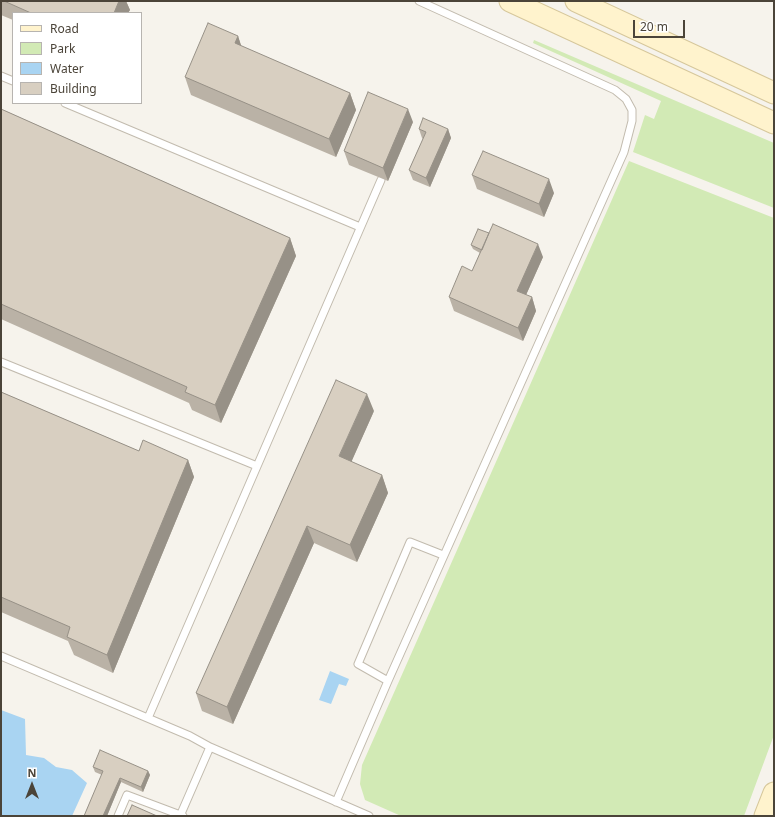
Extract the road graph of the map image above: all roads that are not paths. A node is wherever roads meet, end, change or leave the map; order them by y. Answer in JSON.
{"nodes":[{"id":1,"x":419,"y":1,"type":"edge"},
{"id":2,"x":510,"y":1,"type":"edge"},
{"id":3,"x":576,"y":1,"type":"edge"},
{"id":4,"x":1,"y":76,"type":"edge"},
{"id":5,"x":12,"y":81,"type":"edge"},
{"id":6,"x":774,"y":94,"type":"edge"},
{"id":7,"x":67,"y":104,"type":"edge"},
{"id":8,"x":774,"y":123,"type":"edge"},
{"id":9,"x":381,"y":180,"type":"edge"},
{"id":10,"x":360,"y":228,"type":"junction"},
{"id":11,"x":1,"y":362,"type":"edge"},
{"id":12,"x":257,"y":466,"type":"junction"},
{"id":13,"x":443,"y":555,"type":"junction"},
{"id":14,"x":1,"y":656,"type":"edge"},
{"id":15,"x":388,"y":681,"type":"junction"},
{"id":16,"x":148,"y":718,"type":"junction"},
{"id":17,"x":210,"y":747,"type":"junction"},
{"id":18,"x":774,"y":793,"type":"edge"},
{"id":19,"x":336,"y":802,"type":"junction"},
{"id":20,"x":118,"y":816,"type":"edge"},
{"id":21,"x":181,"y":816,"type":"edge"},
{"id":22,"x":368,"y":816,"type":"edge"},
{"id":23,"x":765,"y":816,"type":"edge"}],
"edges":[{"from":1,"to":13,"type":"lane"},
{"from":2,"to":8,"type":"main road"},
{"from":3,"to":6,"type":"main road"},
{"from":4,"to":5,"type":"lane"},
{"from":7,"to":10,"type":"lane"},
{"from":9,"to":10,"type":"lane"},
{"from":10,"to":12,"type":"lane"},
{"from":11,"to":12,"type":"lane"},
{"from":12,"to":16,"type":"lane"},
{"from":13,"to":15,"type":"lane"},
{"from":13,"to":15,"type":"lane"},
{"from":14,"to":16,"type":"lane"},
{"from":15,"to":19,"type":"lane"},
{"from":16,"to":17,"type":"lane"},
{"from":17,"to":19,"type":"lane"},
{"from":17,"to":21,"type":"lane"},
{"from":18,"to":23,"type":"main road"},
{"from":19,"to":22,"type":"lane"},
{"from":20,"to":21,"type":"lane"}]}
